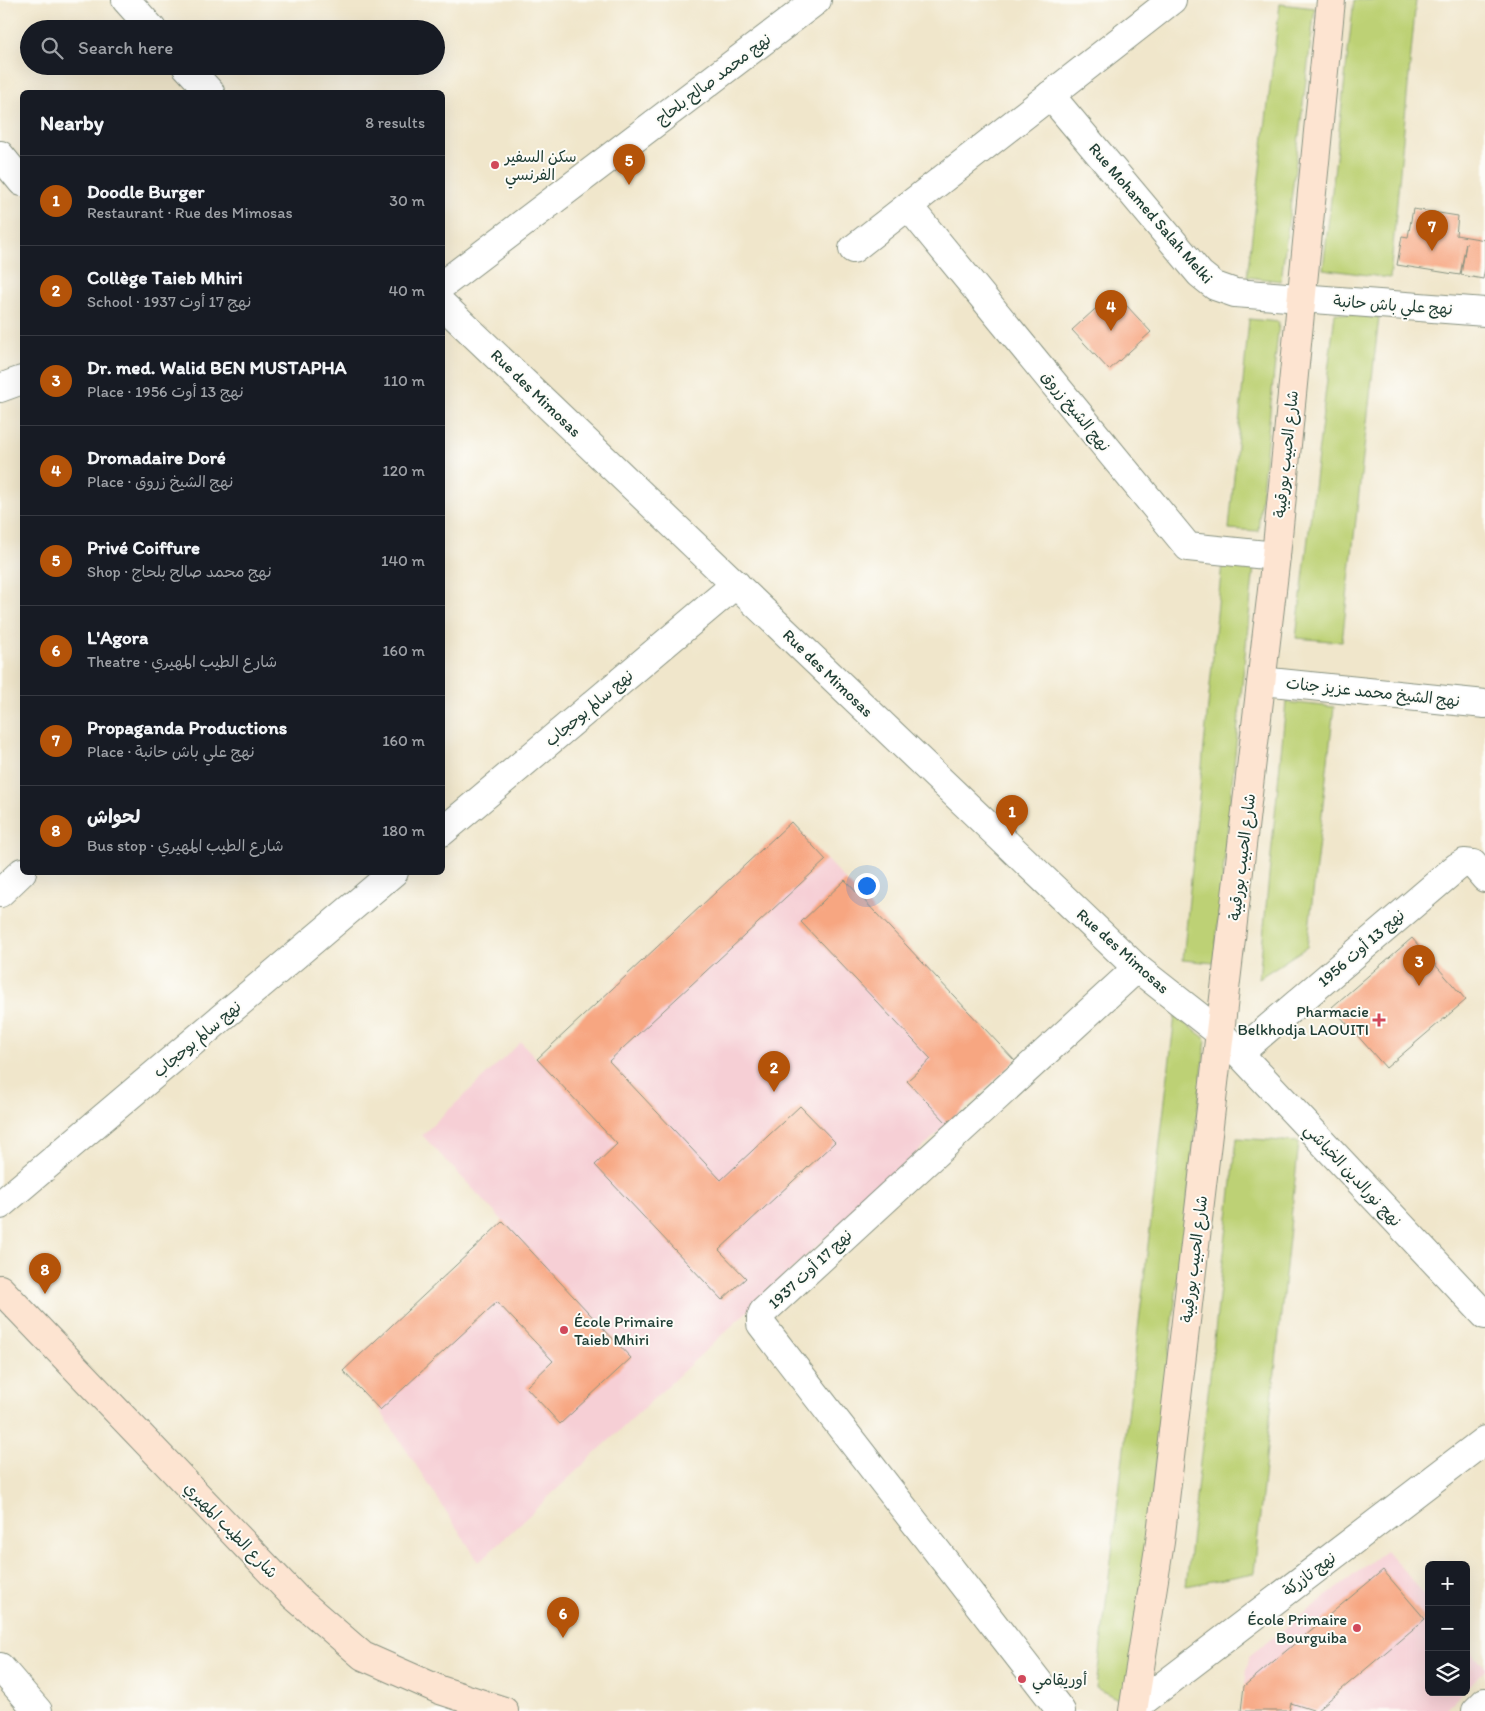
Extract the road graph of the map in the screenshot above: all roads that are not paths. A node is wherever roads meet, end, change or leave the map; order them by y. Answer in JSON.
{"nodes":[{"id":1,"x":126,"y":0,"type":"edge"},
{"id":2,"x":817,"y":0,"type":"edge"},
{"id":3,"x":1172,"y":0,"type":"edge"},
{"id":4,"x":1330,"y":0,"type":"edge"},
{"id":5,"x":144,"y":20,"type":"edge"},
{"id":6,"x":194,"y":75,"type":"edge"},
{"id":7,"x":208,"y":90,"type":"edge"},
{"id":8,"x":1050,"y":95,"type":"junction"},
{"id":9,"x":0,"y":156,"type":"edge"},
{"id":10,"x":20,"y":180,"type":"edge"},
{"id":11,"x":908,"y":206,"type":"junction"},
{"id":12,"x":853,"y":249,"type":"dead end"},
{"id":13,"x":445,"y":283,"type":"edge"},
{"id":14,"x":1302,"y":298,"type":"junction"},
{"id":15,"x":445,"y":307,"type":"edge"},
{"id":16,"x":1485,"y":312,"type":"edge"},
{"id":17,"x":20,"y":381,"type":"edge"},
{"id":18,"x":0,"y":388,"type":"edge"},
{"id":19,"x":1276,"y":556,"type":"junction"},
{"id":20,"x":736,"y":584,"type":"junction"},
{"id":21,"x":1262,"y":681,"type":"junction"},
{"id":22,"x":1485,"y":704,"type":"edge"},
{"id":23,"x":445,"y":829,"type":"edge"},
{"id":24,"x":20,"y":874,"type":"edge"},
{"id":25,"x":390,"y":875,"type":"edge"},
{"id":26,"x":1485,"y":878,"type":"edge"},
{"id":27,"x":0,"y":893,"type":"edge"},
{"id":28,"x":1137,"y":968,"type":"junction"},
{"id":29,"x":1230,"y":1044,"type":"junction"},
{"id":30,"x":0,"y":1205,"type":"edge"},
{"id":31,"x":0,"y":1289,"type":"edge"},
{"id":32,"x":1485,"y":1315,"type":"edge"},
{"id":33,"x":1485,"y":1440,"type":"edge"},
{"id":34,"x":0,"y":1667,"type":"edge"},
{"id":35,"x":1485,"y":1702,"type":"edge"},
{"id":36,"x":1133,"y":1710,"type":"edge"},
{"id":37,"x":38,"y":1711,"type":"edge"},
{"id":38,"x":504,"y":1711,"type":"edge"},
{"id":39,"x":1062,"y":1711,"type":"edge"},
{"id":40,"x":1476,"y":1711,"type":"edge"}],
"edges":[{"from":1,"to":5,"type":"street"},
{"from":2,"to":13,"type":"street","name":"نهج محمد صالح بلحاج"},
{"from":3,"to":8,"type":"street"},
{"from":4,"to":14,"type":"main road","name":"شارع الحبيب بورقيبة"},
{"from":6,"to":7,"type":"street"},
{"from":8,"to":11,"type":"street"},
{"from":8,"to":14,"type":"street","name":"Rue Mohamed Salah Melki"},
{"from":9,"to":10,"type":"street"},
{"from":11,"to":12,"type":"street"},
{"from":11,"to":19,"type":"street","name":"نهج الشيخ زروق"},
{"from":14,"to":16,"type":"street","name":"نهج علي باش حانبة"},
{"from":14,"to":19,"type":"main road","name":"شارع الحبيب بورقيبة"},
{"from":15,"to":20,"type":"street","name":"Rue des Mimosas"},
{"from":17,"to":18,"type":"street"},
{"from":19,"to":21,"type":"main road","name":"شارع الحبيب بورقيبة"},
{"from":20,"to":23,"type":"street","name":"نهج سالم بوحجاب"},
{"from":20,"to":28,"type":"street","name":"Rue des Mimosas"},
{"from":21,"to":22,"type":"street","name":"نهج الشيخ محمد عزيز جنات"},
{"from":21,"to":29,"type":"main road","name":"شارع الحبيب بورقيبة"},
{"from":24,"to":27,"type":"street"},
{"from":25,"to":30,"type":"street","name":"نهج سالم بوحجاب"},
{"from":26,"to":29,"type":"street","name":"نهج 13 أوت 1956"},
{"from":28,"to":29,"type":"street","name":"Rue des Mimosas"},
{"from":28,"to":39,"type":"street","name":"نهج 17 أوت 1937"},
{"from":29,"to":32,"type":"street","name":"نهج نورالدين الخياشي"},
{"from":29,"to":36,"type":"main road","name":"شارع الحبيب بورقيبة"},
{"from":31,"to":38,"type":"main road","name":"شارع الطيب المهيري"},
{"from":33,"to":36,"type":"street","name":"نهج تازركة"},
{"from":34,"to":37,"type":"street"},
{"from":35,"to":40,"type":"street"}]}
